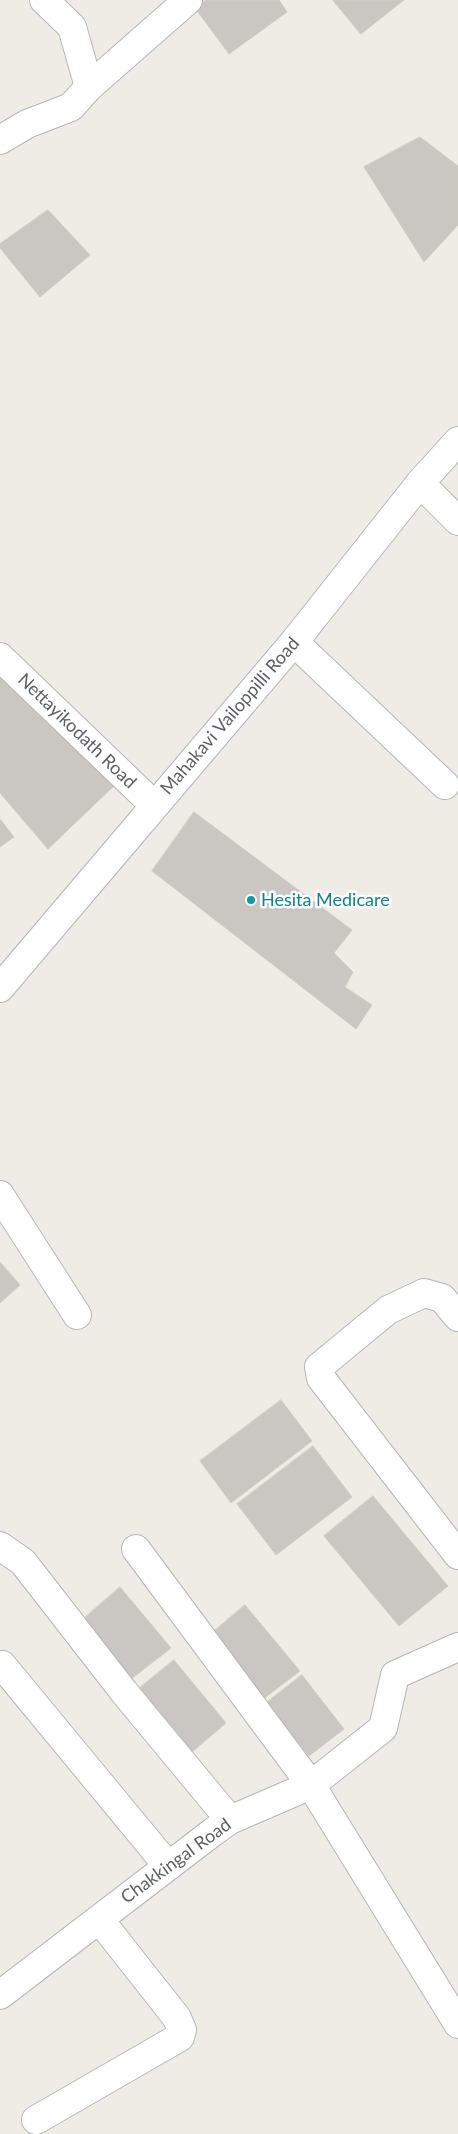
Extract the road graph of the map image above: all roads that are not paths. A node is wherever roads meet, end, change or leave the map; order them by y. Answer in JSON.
{"nodes":[{"id":1,"x":44,"y":0,"type":"edge"},
{"id":2,"x":188,"y":0,"type":"edge"},
{"id":3,"x":89,"y":87,"type":"junction"},
{"id":4,"x":0,"y":140,"type":"edge"},
{"id":5,"x":458,"y":441,"type":"edge"},
{"id":6,"x":420,"y":483,"type":"junction"},
{"id":7,"x":458,"y":521,"type":"edge"},
{"id":8,"x":294,"y":642,"type":"junction"},
{"id":9,"x":0,"y":657,"type":"edge"},
{"id":10,"x":445,"y":785,"type":"dead end"},
{"id":11,"x":154,"y":805,"type":"junction"},
{"id":12,"x":0,"y":988,"type":"edge"},
{"id":13,"x":0,"y":1195,"type":"edge"},
{"id":14,"x":77,"y":1315,"type":"dead end"},
{"id":15,"x":458,"y":1317,"type":"edge"},
{"id":16,"x":0,"y":1546,"type":"edge"},
{"id":17,"x":136,"y":1549,"type":"dead end"},
{"id":18,"x":458,"y":1555,"type":"edge"},
{"id":19,"x":458,"y":1647,"type":"edge"},
{"id":20,"x":2,"y":1666,"type":"dead end"},
{"id":21,"x":311,"y":1785,"type":"junction"},
{"id":22,"x":230,"y":1820,"type":"junction"},
{"id":23,"x":168,"y":1866,"type":"junction"},
{"id":24,"x":99,"y":1919,"type":"junction"},
{"id":25,"x":0,"y":1995,"type":"edge"},
{"id":26,"x":458,"y":2024,"type":"edge"},
{"id":27,"x":36,"y":2120,"type":"dead end"}],
"edges":[{"from":1,"to":3,"type":"street"},
{"from":2,"to":3,"type":"street"},
{"from":3,"to":4,"type":"street"},
{"from":5,"to":6,"type":"street","name":"Mahakavi Vailoppilli Road"},
{"from":6,"to":7,"type":"street"},
{"from":6,"to":8,"type":"street","name":"Mahakavi Vailoppilli Road"},
{"from":8,"to":10,"type":"street"},
{"from":8,"to":11,"type":"street","name":"Mahakavi Vailoppilli Road"},
{"from":9,"to":11,"type":"street","name":"Nettayikodath Road"},
{"from":11,"to":12,"type":"street","name":"Mahakavi Vailoppilli Road"},
{"from":13,"to":14,"type":"street"},
{"from":15,"to":18,"type":"street"},
{"from":16,"to":22,"type":"street"},
{"from":17,"to":21,"type":"street"},
{"from":19,"to":21,"type":"street","name":"Chakkingal Road"},
{"from":20,"to":23,"type":"street"},
{"from":21,"to":22,"type":"street","name":"Chakkingal Road"},
{"from":21,"to":26,"type":"street"},
{"from":22,"to":23,"type":"street","name":"Chakkingal Road"},
{"from":23,"to":24,"type":"street","name":"Chakkingal Road"},
{"from":24,"to":25,"type":"street","name":"Chakkingal Road"},
{"from":24,"to":27,"type":"street"}]}
